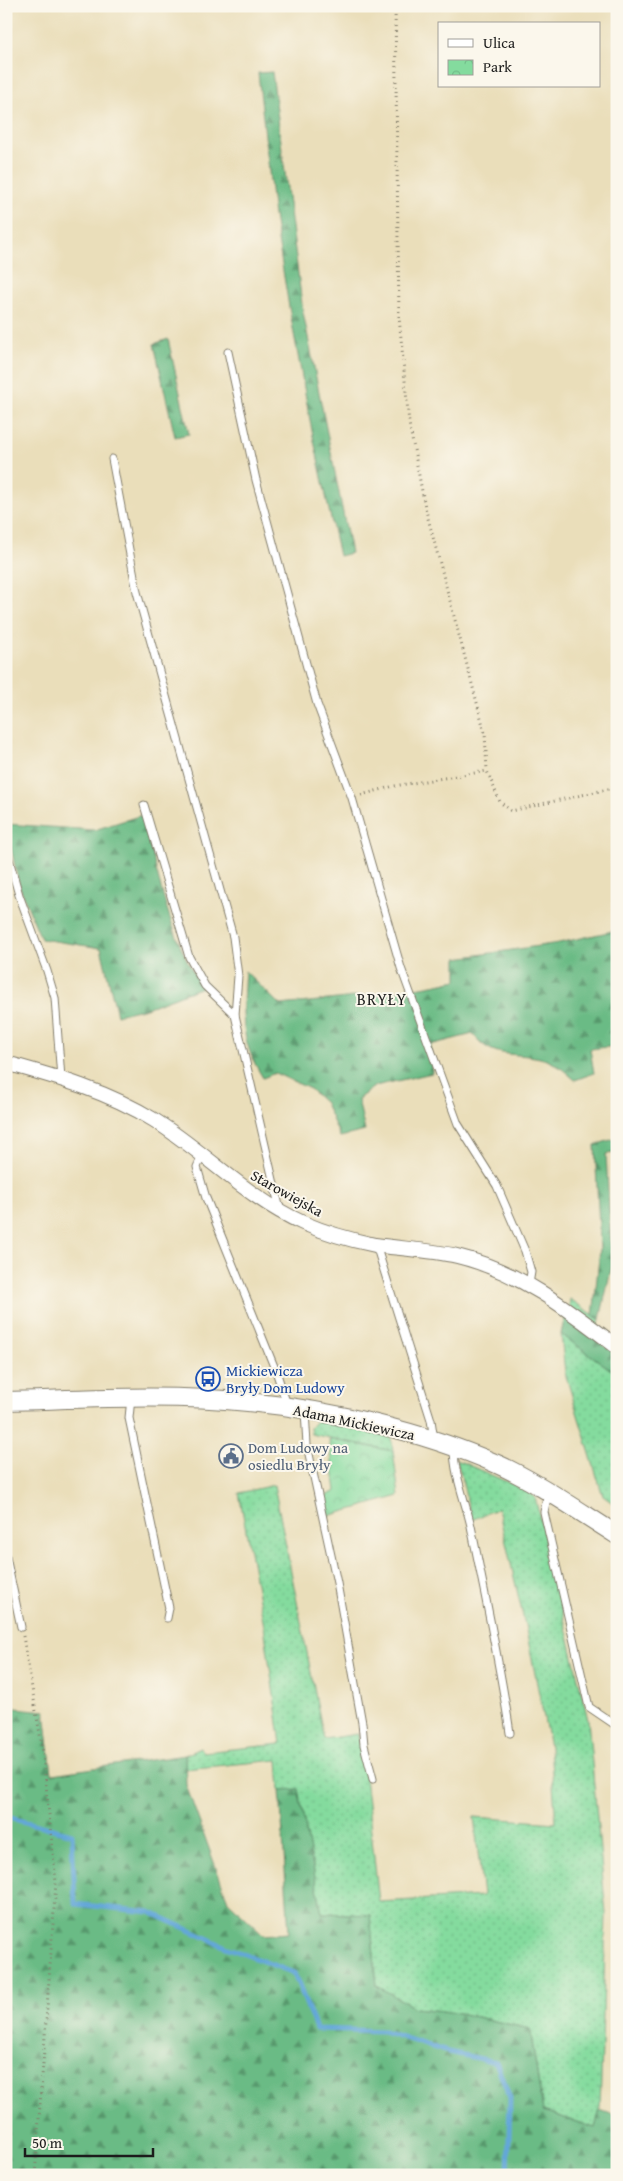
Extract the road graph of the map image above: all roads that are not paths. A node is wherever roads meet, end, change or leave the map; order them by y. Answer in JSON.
{"nodes":[{"id":1,"x":228,"y":352,"type":"dead end"},
{"id":2,"x":112,"y":459,"type":"dead end"},
{"id":3,"x":144,"y":805,"type":"dead end"},
{"id":4,"x":6,"y":848,"type":"edge"},
{"id":5,"x":235,"y":1015,"type":"junction"},
{"id":6,"x":6,"y":1063,"type":"edge"},
{"id":7,"x":61,"y":1078,"type":"junction"},
{"id":8,"x":202,"y":1156,"type":"junction"},
{"id":9,"x":280,"y":1210,"type":"junction"},
{"id":10,"x":376,"y":1245,"type":"junction"},
{"id":11,"x":529,"y":1284,"type":"junction"},
{"id":12,"x":617,"y":1347,"type":"edge"},
{"id":13,"x":131,"y":1398,"type":"junction"},
{"id":14,"x":6,"y":1401,"type":"edge"},
{"id":15,"x":297,"y":1409,"type":"junction"},
{"id":16,"x":434,"y":1440,"type":"junction"},
{"id":17,"x":454,"y":1448,"type":"junction"},
{"id":18,"x":548,"y":1493,"type":"junction"},
{"id":19,"x":617,"y":1536,"type":"edge"},
{"id":20,"x":6,"y":1557,"type":"edge"},
{"id":21,"x":167,"y":1618,"type":"dead end"},
{"id":22,"x":21,"y":1627,"type":"road end"},
{"id":23,"x":617,"y":1726,"type":"edge"},
{"id":24,"x":510,"y":1733,"type":"dead end"},
{"id":25,"x":373,"y":1779,"type":"dead end"}],
"edges":[{"from":1,"to":11,"type":"lane"},
{"from":2,"to":5,"type":"lane"},
{"from":3,"to":5,"type":"lane"},
{"from":4,"to":7,"type":"lane"},
{"from":5,"to":9,"type":"lane"},
{"from":6,"to":7,"type":"street","name":"Starowiejska"},
{"from":7,"to":8,"type":"street","name":"Starowiejska"},
{"from":8,"to":9,"type":"street","name":"Starowiejska"},
{"from":8,"to":15,"type":"lane"},
{"from":9,"to":10,"type":"street","name":"Starowiejska"},
{"from":10,"to":11,"type":"street","name":"Starowiejska"},
{"from":10,"to":16,"type":"lane"},
{"from":11,"to":12,"type":"street","name":"Starowiejska"},
{"from":13,"to":14,"type":"street","name":"Adama Mickiewicza"},
{"from":13,"to":15,"type":"street","name":"Adama Mickiewicza"},
{"from":13,"to":21,"type":"lane"},
{"from":15,"to":16,"type":"street","name":"Adama Mickiewicza"},
{"from":15,"to":25,"type":"lane"},
{"from":16,"to":17,"type":"street","name":"Adama Mickiewicza"},
{"from":17,"to":18,"type":"street","name":"Adama Mickiewicza"},
{"from":17,"to":24,"type":"lane"},
{"from":18,"to":19,"type":"street","name":"Adama Mickiewicza"},
{"from":18,"to":23,"type":"lane"},
{"from":20,"to":22,"type":"lane"}]}
